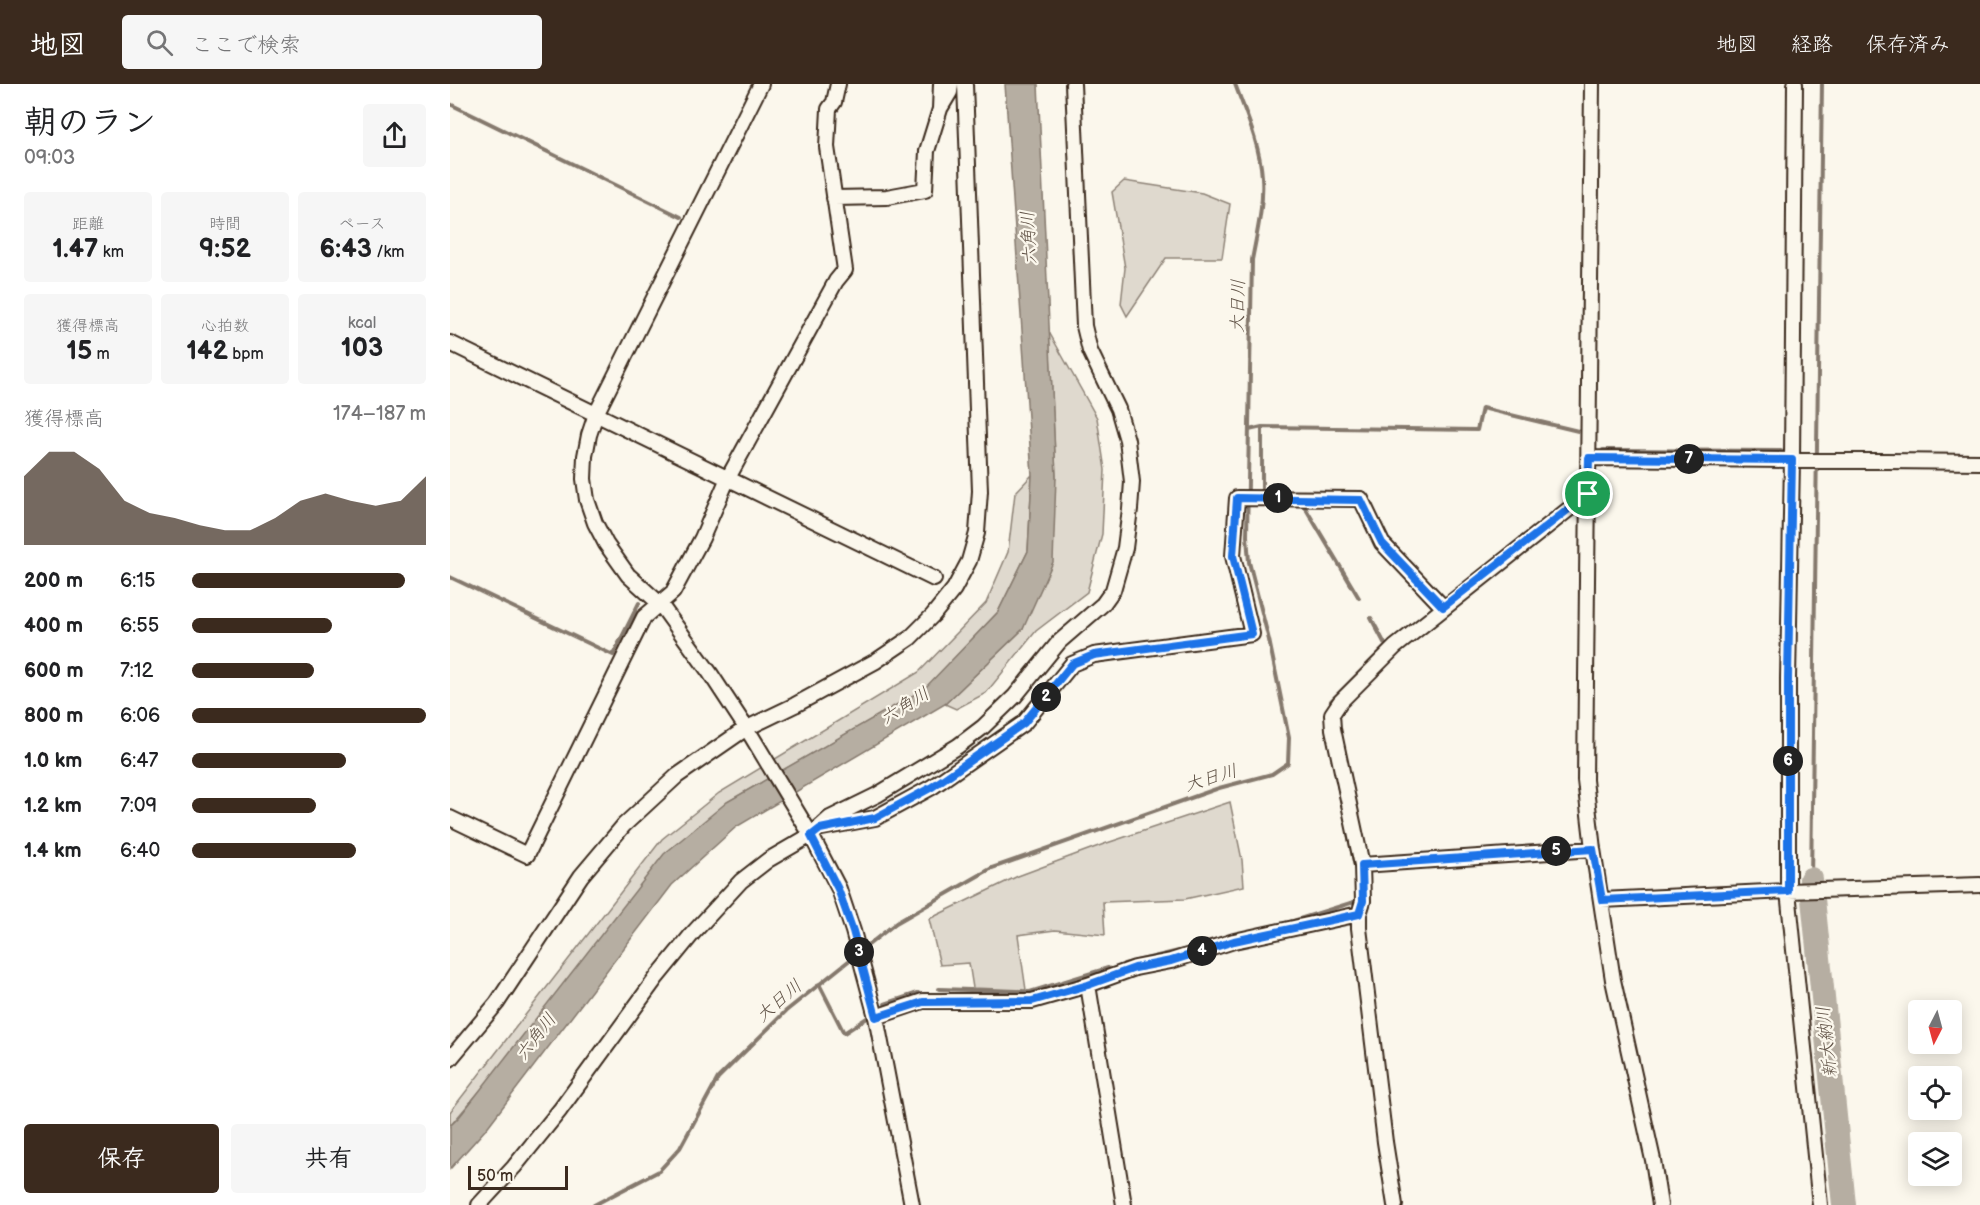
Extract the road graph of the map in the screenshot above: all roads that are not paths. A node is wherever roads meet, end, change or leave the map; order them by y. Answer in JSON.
{"nodes":[{"id":1,"x":761,"y":84,"type":"edge"},
{"id":2,"x":838,"y":84,"type":"edge"},
{"id":3,"x":941,"y":84,"type":"edge"},
{"id":4,"x":951,"y":84,"type":"edge"},
{"id":5,"x":965,"y":84,"type":"edge"},
{"id":6,"x":1073,"y":84,"type":"edge"},
{"id":7,"x":1592,"y":84,"type":"edge"},
{"id":8,"x":1795,"y":84,"type":"edge"},
{"id":9,"x":940,"y":109,"type":"junction"},
{"id":10,"x":834,"y":198,"type":"junction"},
{"id":11,"x":450,"y":343,"type":"edge"},
{"id":12,"x":596,"y":414,"type":"junction"},
{"id":13,"x":1589,"y":458,"type":"junction"},
{"id":14,"x":1799,"y":460,"type":"junction"},
{"id":15,"x":1980,"y":462,"type":"edge"},
{"id":16,"x":728,"y":478,"type":"junction"},
{"id":17,"x":1588,"y":494,"type":"junction"},
{"id":18,"x":934,"y":579,"type":"dead end"},
{"id":19,"x":660,"y":604,"type":"junction"},
{"id":20,"x":1443,"y":607,"type":"junction"},
{"id":21,"x":748,"y":733,"type":"junction"},
{"id":22,"x":450,"y":818,"type":"edge"},
{"id":23,"x":812,"y":831,"type":"junction"},
{"id":24,"x":1593,"y":849,"type":"junction"},
{"id":25,"x":1362,"y":865,"type":"junction"},
{"id":26,"x":1980,"y":885,"type":"edge"},
{"id":27,"x":1795,"y":890,"type":"junction"},
{"id":28,"x":1602,"y":900,"type":"junction"},
{"id":29,"x":1359,"y":914,"type":"junction"},
{"id":30,"x":1088,"y":985,"type":"junction"},
{"id":31,"x":876,"y":1017,"type":"junction"},
{"id":32,"x":450,"y":1059,"type":"edge"},
{"id":33,"x":479,"y":1205,"type":"edge"},
{"id":34,"x":912,"y":1205,"type":"edge"},
{"id":35,"x":1124,"y":1205,"type":"edge"},
{"id":36,"x":1395,"y":1205,"type":"edge"},
{"id":37,"x":1660,"y":1205,"type":"edge"},
{"id":38,"x":1820,"y":1205,"type":"edge"}],
"edges":[{"from":1,"to":12,"type":"street"},
{"from":2,"to":10,"type":"street"},
{"from":3,"to":9,"type":"street"},
{"from":4,"to":9,"type":"street"},
{"from":5,"to":21,"type":"street"},
{"from":6,"to":23,"type":"street"},
{"from":7,"to":13,"type":"street"},
{"from":8,"to":14,"type":"street"},
{"from":9,"to":10,"type":"street"},
{"from":10,"to":16,"type":"street"},
{"from":11,"to":12,"type":"street"},
{"from":12,"to":16,"type":"street"},
{"from":12,"to":19,"type":"street"},
{"from":13,"to":14,"type":"street"},
{"from":13,"to":17,"type":"street"},
{"from":14,"to":15,"type":"street"},
{"from":14,"to":27,"type":"street"},
{"from":16,"to":18,"type":"street"},
{"from":16,"to":19,"type":"street"},
{"from":17,"to":20,"type":"street"},
{"from":17,"to":24,"type":"street"},
{"from":19,"to":21,"type":"street"},
{"from":19,"to":22,"type":"street"},
{"from":20,"to":23,"type":"street"},
{"from":20,"to":25,"type":"street"},
{"from":21,"to":23,"type":"street"},
{"from":21,"to":32,"type":"street"},
{"from":23,"to":31,"type":"street"},
{"from":23,"to":33,"type":"street"},
{"from":24,"to":25,"type":"street"},
{"from":24,"to":28,"type":"street"},
{"from":25,"to":29,"type":"street"},
{"from":26,"to":27,"type":"street"},
{"from":27,"to":28,"type":"street"},
{"from":27,"to":38,"type":"street"},
{"from":28,"to":37,"type":"street"},
{"from":29,"to":30,"type":"street"},
{"from":29,"to":36,"type":"street"},
{"from":30,"to":31,"type":"street"},
{"from":30,"to":35,"type":"street"},
{"from":31,"to":34,"type":"street"}]}
